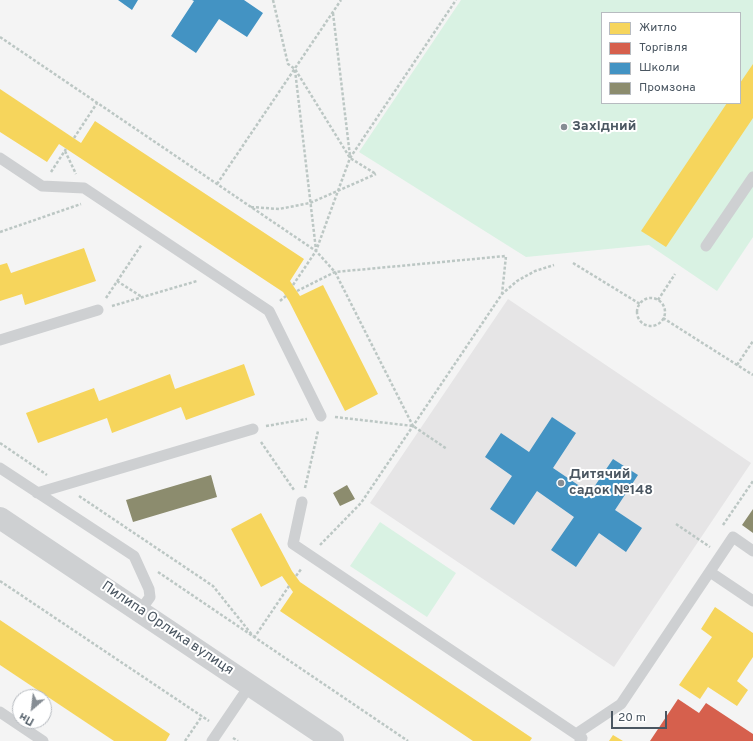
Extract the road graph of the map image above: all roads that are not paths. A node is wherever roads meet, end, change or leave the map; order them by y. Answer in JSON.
{"nodes":[{"id":1,"x":0,"y":158,"type":"edge"},
{"id":2,"x":752,"y":179,"type":"edge"},
{"id":3,"x":706,"y":246,"type":"dead end"},
{"id":4,"x":98,"y":310,"type":"road end"},
{"id":5,"x":0,"y":340,"type":"edge"},
{"id":6,"x":321,"y":416,"type":"road end"},
{"id":7,"x":253,"y":429,"type":"road end"},
{"id":8,"x":0,"y":468,"type":"edge"},
{"id":9,"x":38,"y":493,"type":"junction"},
{"id":10,"x":302,"y":502,"type":"road end"},
{"id":11,"x":0,"y":518,"type":"edge"},
{"id":12,"x":753,"y":551,"type":"edge"},
{"id":13,"x":710,"y":572,"type":"junction"},
{"id":14,"x":753,"y":601,"type":"edge"},
{"id":15,"x":140,"y":612,"type":"junction"},
{"id":16,"x":250,"y":685,"type":"junction"},
{"id":17,"x":0,"y":712,"type":"edge"},
{"id":18,"x":578,"y":738,"type":"edge"},
{"id":19,"x":43,"y":741,"type":"edge"},
{"id":20,"x":212,"y":741,"type":"edge"},
{"id":21,"x":333,"y":741,"type":"edge"}],
"edges":[{"from":1,"to":6,"type":"lane"},
{"from":2,"to":3,"type":"lane"},
{"from":4,"to":5,"type":"lane"},
{"from":7,"to":9,"type":"lane"},
{"from":8,"to":9,"type":"lane"},
{"from":9,"to":15,"type":"lane"},
{"from":10,"to":18,"type":"lane"},
{"from":11,"to":15,"type":"street","name":"Пилипа Орлика вулиця"},
{"from":12,"to":13,"type":"lane"},
{"from":13,"to":14,"type":"lane"},
{"from":13,"to":18,"type":"lane"},
{"from":15,"to":16,"type":"street","name":"Пилипа Орлика вулиця"},
{"from":16,"to":20,"type":"lane"},
{"from":16,"to":21,"type":"street","name":"Пилипа Орлика вулиця"},
{"from":17,"to":19,"type":"lane"}]}
